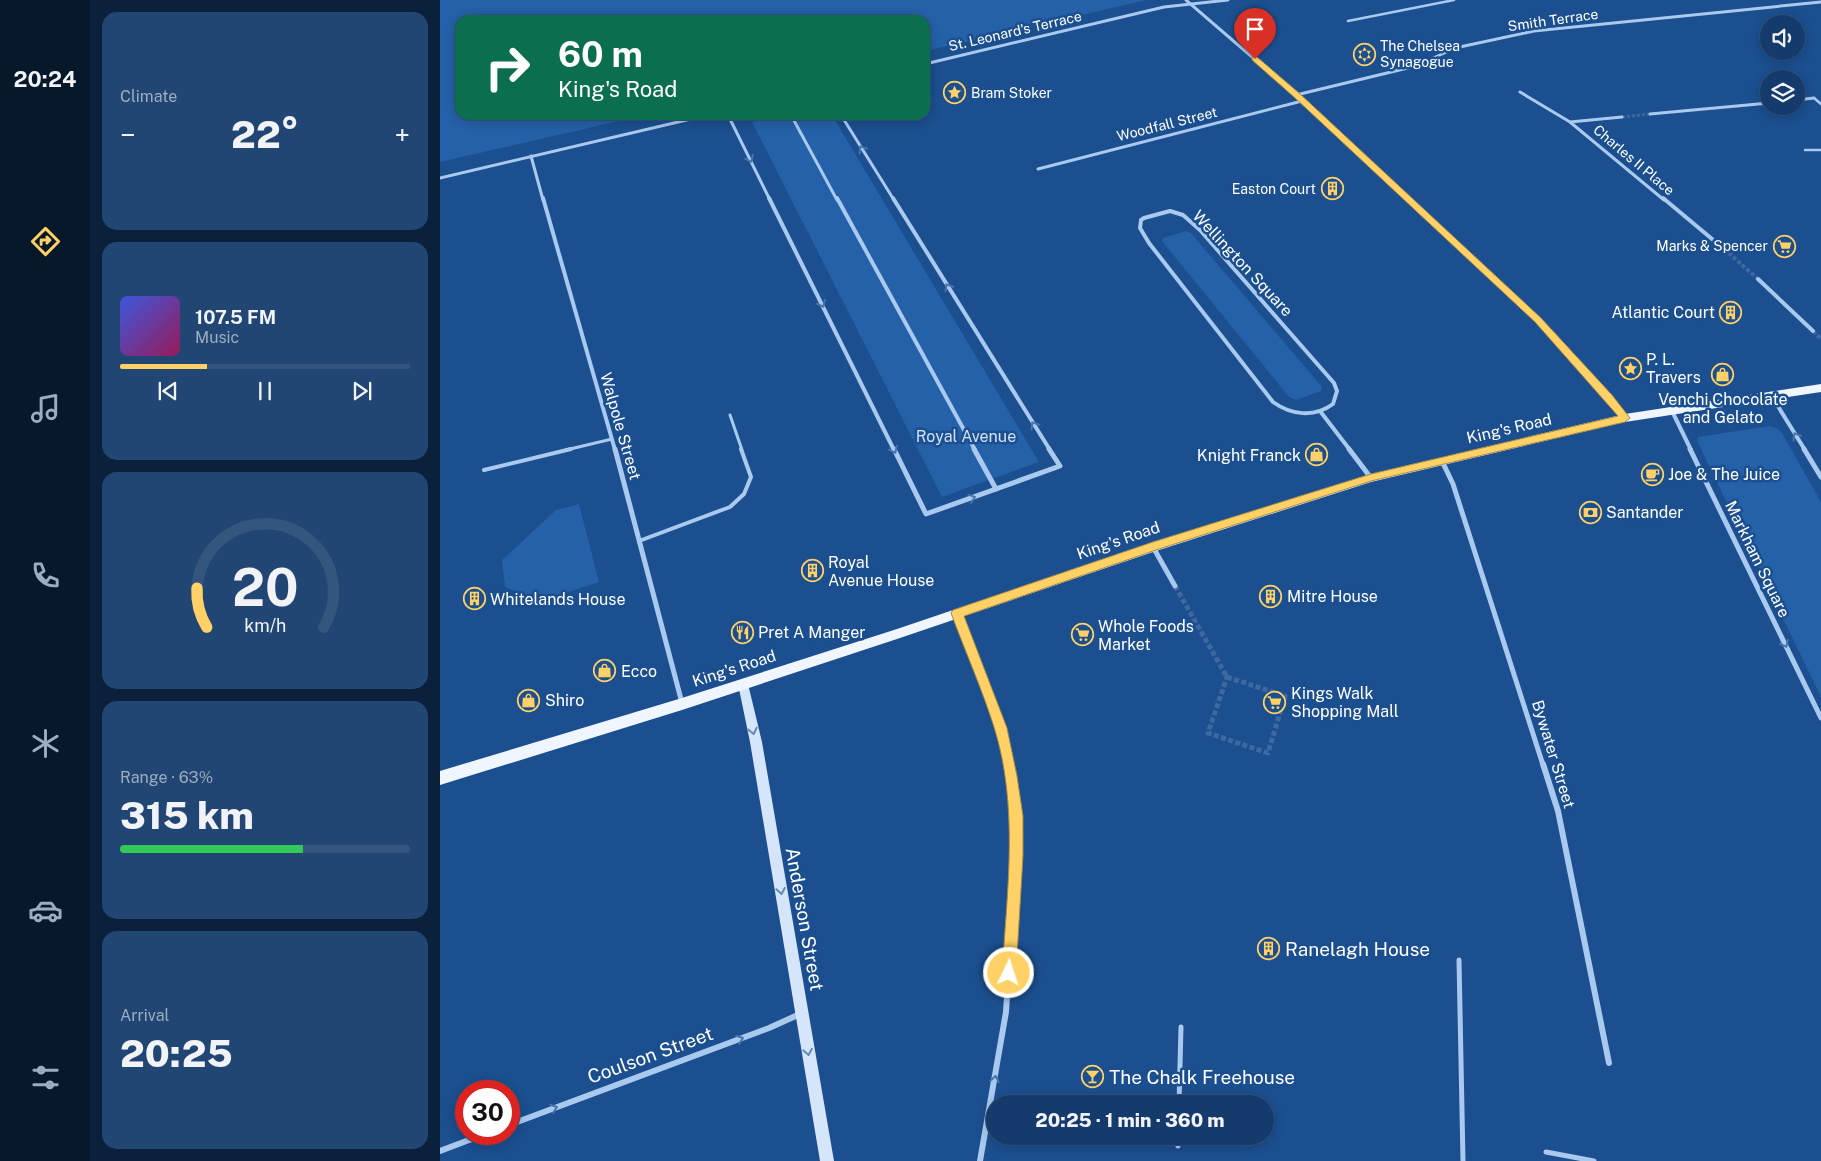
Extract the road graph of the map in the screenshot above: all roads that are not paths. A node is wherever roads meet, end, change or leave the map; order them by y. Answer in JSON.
{"nodes":[{"id":1,"x":1186,"y":0,"type":"edge"},
{"id":2,"x":1228,"y":0,"type":"edge"},
{"id":3,"x":1454,"y":0,"type":"edge"},
{"id":4,"x":1820,"y":1,"type":"edge"},
{"id":5,"x":1190,"y":4,"type":"junction"},
{"id":6,"x":1348,"y":21,"type":"dead end"},
{"id":7,"x":930,"y":63,"type":"edge"},
{"id":8,"x":1520,"y":92,"type":"dead end"},
{"id":9,"x":1296,"y":95,"type":"junction"},
{"id":10,"x":1814,"y":98,"type":"joint"},
{"id":11,"x":1805,"y":99,"type":"edge"},
{"id":12,"x":1302,"y":101,"type":"junction"},
{"id":13,"x":1760,"y":104,"type":"edge"},
{"id":14,"x":1821,"y":104,"type":"edge"},
{"id":15,"x":1650,"y":114,"type":"tunnel mouth"},
{"id":16,"x":1622,"y":117,"type":"tunnel mouth"},
{"id":17,"x":686,"y":120,"type":"edge"},
{"id":18,"x":730,"y":120,"type":"edge"},
{"id":19,"x":794,"y":120,"type":"edge"},
{"id":20,"x":844,"y":120,"type":"edge"},
{"id":21,"x":1570,"y":122,"type":"junction"},
{"id":22,"x":1805,"y":150,"type":"dead end"},
{"id":23,"x":1821,"y":150,"type":"edge"},
{"id":24,"x":531,"y":156,"type":"junction"},
{"id":25,"x":1038,"y":169,"type":"dead end"},
{"id":26,"x":440,"y":178,"type":"edge"},
{"id":27,"x":1724,"y":250,"type":"tunnel mouth"},
{"id":28,"x":1758,"y":279,"type":"tunnel mouth"},
{"id":29,"x":1813,"y":331,"type":"tunnel mouth"},
{"id":30,"x":1821,"y":388,"type":"edge"},
{"id":31,"x":1771,"y":395,"type":"junction"},
{"id":32,"x":1320,"y":411,"type":"junction"},
{"id":33,"x":1672,"y":411,"type":"junction"},
{"id":34,"x":730,"y":415,"type":"dead end"},
{"id":35,"x":1625,"y":418,"type":"junction"},
{"id":36,"x":612,"y":439,"type":"junction"},
{"id":37,"x":1442,"y":461,"type":"junction"},
{"id":38,"x":484,"y":470,"type":"dead end"},
{"id":39,"x":1821,"y":477,"type":"edge"},
{"id":40,"x":1371,"y":478,"type":"junction"},
{"id":41,"x":996,"y":489,"type":"junction"},
{"id":42,"x":639,"y":541,"type":"junction"},
{"id":43,"x":1153,"y":547,"type":"junction"},
{"id":44,"x":1175,"y":586,"type":"tunnel mouth"},
{"id":45,"x":957,"y":613,"type":"junction"},
{"id":46,"x":743,"y":684,"type":"junction"},
{"id":47,"x":682,"y":704,"type":"junction"},
{"id":48,"x":1821,"y":718,"type":"edge"},
{"id":49,"x":440,"y":778,"type":"edge"},
{"id":50,"x":1459,"y":960,"type":"dead end"},
{"id":51,"x":802,"y":1014,"type":"junction"},
{"id":52,"x":1181,"y":1027,"type":"dead end"},
{"id":53,"x":1609,"y":1063,"type":"dead end"},
{"id":54,"x":1179,"y":1095,"type":"edge"},
{"id":55,"x":520,"y":1121,"type":"edge"},
{"id":56,"x":455,"y":1145,"type":"edge"},
{"id":57,"x":440,"y":1150,"type":"edge"},
{"id":58,"x":1546,"y":1152,"type":"dead end"},
{"id":59,"x":827,"y":1161,"type":"edge"},
{"id":60,"x":980,"y":1161,"type":"edge"},
{"id":61,"x":1463,"y":1161,"type":"edge"},
{"id":62,"x":1594,"y":1161,"type":"edge"}],
"edges":[{"from":1,"to":5,"type":"street"},
{"from":2,"to":5,"type":"street","name":"St. Leonard's Terrace"},
{"from":3,"to":6,"type":"lane"},
{"from":4,"to":9,"type":"street","name":"Smith Terrace"},
{"from":5,"to":7,"type":"street","name":"St. Leonard's Terrace"},
{"from":5,"to":9,"type":"street"},
{"from":8,"to":21,"type":"street"},
{"from":9,"to":12,"type":"street"},
{"from":10,"to":11,"type":"street"},
{"from":10,"to":14,"type":"lane"},
{"from":12,"to":25,"type":"street","name":"Woodfall Street"},
{"from":12,"to":35,"type":"street"},
{"from":13,"to":15,"type":"street"},
{"from":16,"to":21,"type":"street","name":"Charles II Place"},
{"from":17,"to":24,"type":"street"},
{"from":18,"to":41,"type":"street","one_way":true},
{"from":19,"to":41,"type":"street"},
{"from":41,"to":20,"type":"street","one_way":true},
{"from":21,"to":27,"type":"street","name":"Charles II Place"},
{"from":22,"to":23,"type":"lane"},
{"from":24,"to":26,"type":"street"},
{"from":24,"to":36,"type":"street","name":"Walpole Street"},
{"from":28,"to":29,"type":"street"},
{"from":30,"to":31,"type":"main road","name":"King's Road"},
{"from":31,"to":33,"type":"main road","name":"King's Road"},
{"from":39,"to":31,"type":"street","one_way":true},
{"from":32,"to":32,"type":"street","name":"Wellington Square"},
{"from":32,"to":40,"type":"street"},
{"from":33,"to":35,"type":"main road","name":"King's Road"},
{"from":33,"to":48,"type":"street","name":"Markham Square","one_way":true},
{"from":34,"to":42,"type":"lane"},
{"from":35,"to":37,"type":"main road","name":"King's Road"},
{"from":36,"to":38,"type":"lane"},
{"from":36,"to":42,"type":"street","name":"Walpole Street"},
{"from":37,"to":40,"type":"main road","name":"King's Road"},
{"from":37,"to":53,"type":"street","name":"Bywater Street"},
{"from":40,"to":43,"type":"main road","name":"King's Road"},
{"from":42,"to":47,"type":"street","name":"Walpole Street"},
{"from":43,"to":44,"type":"street"},
{"from":43,"to":45,"type":"main road","name":"King's Road"},
{"from":45,"to":46,"type":"main road","name":"King's Road"},
{"from":60,"to":45,"type":"street","one_way":true},
{"from":46,"to":47,"type":"main road","name":"King's Road"},
{"from":46,"to":51,"type":"street","name":"Anderson Street","one_way":true},
{"from":47,"to":49,"type":"main road","name":"King's Road"},
{"from":50,"to":61,"type":"lane"},
{"from":55,"to":51,"type":"street","name":"Coulson Street","one_way":true},
{"from":51,"to":59,"type":"street","name":"Anderson Street","one_way":true},
{"from":52,"to":54,"type":"lane"},
{"from":56,"to":57,"type":"street"},
{"from":58,"to":62,"type":"lane"}]}
